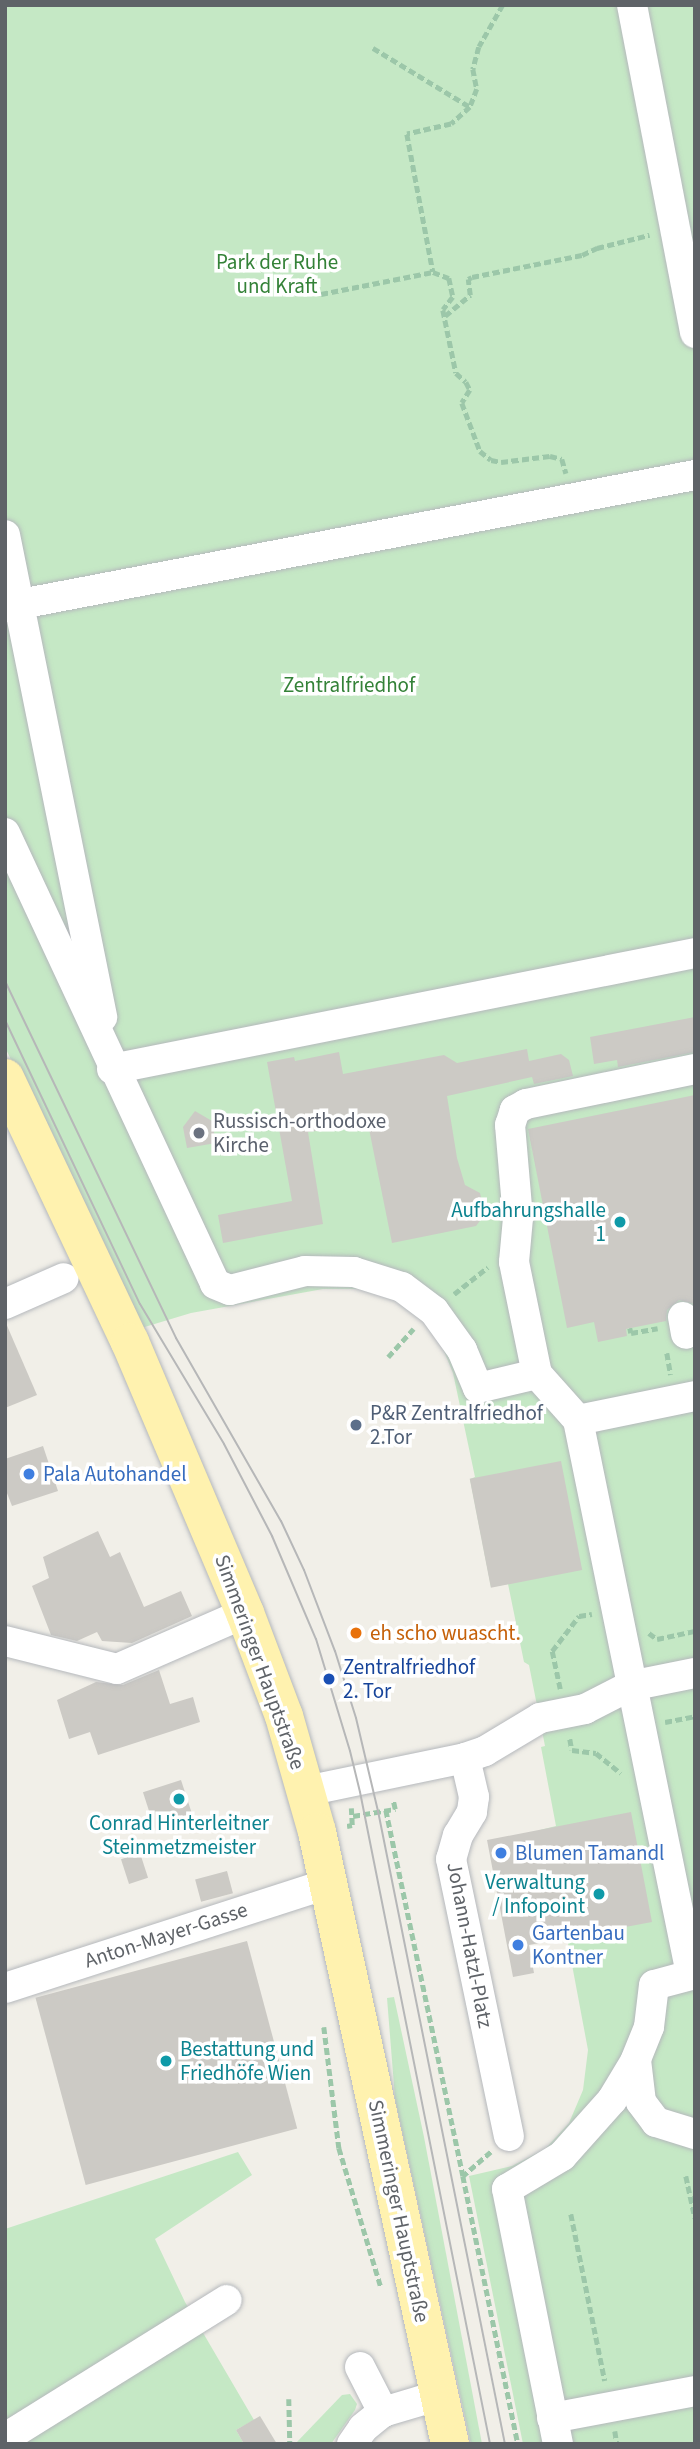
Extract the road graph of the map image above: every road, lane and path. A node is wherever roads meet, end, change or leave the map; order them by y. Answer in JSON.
{"nodes":[{"id":1,"x":503,"y":5,"type":"edge"},
{"id":2,"x":632,"y":5,"type":"edge"},
{"id":3,"x":373,"y":48,"type":"dead end"},
{"id":4,"x":470,"y":107,"type":"junction"},
{"id":5,"x":643,"y":236,"type":"dead end"},
{"id":6,"x":433,"y":272,"type":"junction"},
{"id":7,"x":321,"y":294,"type":"dead end"},
{"id":8,"x":444,"y":316,"type":"junction"},
{"id":9,"x":695,"y":333,"type":"edge"},
{"id":10,"x":695,"y":475,"type":"edge"},
{"id":11,"x":572,"y":498,"type":"junction"},
{"id":12,"x":5,"y":535,"type":"edge"},
{"id":13,"x":12,"y":606,"type":"edge"},
{"id":14,"x":5,"y":833,"type":"edge"},
{"id":15,"x":695,"y":953,"type":"edge"},
{"id":16,"x":112,"y":1069,"type":"junction"},
{"id":17,"x":695,"y":1069,"type":"edge"},
{"id":18,"x":5,"y":1078,"type":"edge"},
{"id":19,"x":514,"y":1262,"type":"junction"},
{"id":20,"x":64,"y":1278,"type":"dead end"},
{"id":21,"x":5,"y":1304,"type":"edge"},
{"id":22,"x":434,"y":1311,"type":"junction"},
{"id":23,"x":677,"y":1326,"type":"dead end"},
{"id":24,"x":630,"y":1328,"type":"dead end"},
{"id":25,"x":388,"y":1357,"type":"dead end"},
{"id":26,"x":537,"y":1374,"type":"junction"},
{"id":27,"x":695,"y":1396,"type":"edge"},
{"id":28,"x":578,"y":1420,"type":"junction"},
{"id":29,"x":245,"y":1613,"type":"junction"},
{"id":30,"x":5,"y":1641,"type":"edge"},
{"id":31,"x":552,"y":1651,"type":"dead end"},
{"id":32,"x":695,"y":1673,"type":"edge"},
{"id":33,"x":630,"y":1686,"type":"junction"},
{"id":34,"x":553,"y":1716,"type":"junction"},
{"id":35,"x":464,"y":1758,"type":"junction"},
{"id":36,"x":625,"y":1778,"type":"dead end"},
{"id":37,"x":306,"y":1791,"type":"junction"},
{"id":38,"x":386,"y":1810,"type":"dead end"},
{"id":39,"x":327,"y":1884,"type":"junction"},
{"id":40,"x":693,"y":1974,"type":"edge"},
{"id":41,"x":5,"y":1987,"type":"edge"},
{"id":42,"x":324,"y":2026,"type":"dead end"},
{"id":43,"x":636,"y":2060,"type":"junction"},
{"id":44,"x":695,"y":2134,"type":"edge"},
{"id":45,"x":509,"y":2136,"type":"joint"},
{"id":46,"x":463,"y":2176,"type":"junction"},
{"id":47,"x":686,"y":2176,"type":"dead end"},
{"id":48,"x":571,"y":2214,"type":"dead end"},
{"id":49,"x":695,"y":2218,"type":"edge"},
{"id":50,"x":227,"y":2300,"type":"dead end"},
{"id":51,"x":386,"y":2300,"type":"dead end"},
{"id":52,"x":360,"y":2367,"type":"dead end"},
{"id":53,"x":695,"y":2391,"type":"edge"},
{"id":54,"x":440,"y":2395,"type":"junction"},
{"id":55,"x":289,"y":2399,"type":"dead end"},
{"id":56,"x":611,"y":2407,"type":"junction"},
{"id":57,"x":383,"y":2412,"type":"junction"},
{"id":58,"x":555,"y":2431,"type":"edge"},
{"id":59,"x":5,"y":2438,"type":"edge"},
{"id":60,"x":290,"y":2444,"type":"edge"},
{"id":61,"x":352,"y":2444,"type":"edge"},
{"id":62,"x":450,"y":2444,"type":"edge"},
{"id":63,"x":517,"y":2444,"type":"edge"},
{"id":64,"x":617,"y":2444,"type":"edge"}],
"edges":[{"from":1,"to":4,"type":"path"},
{"from":2,"to":9,"type":"street"},
{"from":3,"to":4,"type":"path"},
{"from":4,"to":6,"type":"path"},
{"from":5,"to":8,"type":"path"},
{"from":6,"to":7,"type":"path"},
{"from":6,"to":8,"type":"path"},
{"from":8,"to":11,"type":"path"},
{"from":10,"to":11,"type":"street"},
{"from":11,"to":13,"type":"street"},
{"from":12,"to":13,"type":"street"},
{"from":13,"to":16,"type":"street"},
{"from":14,"to":16,"type":"street"},
{"from":15,"to":16,"type":"street"},
{"from":16,"to":22,"type":"street"},
{"from":17,"to":19,"type":"street"},
{"from":18,"to":29,"type":"main road","name":"Simmeringer Hauptstraße"},
{"from":19,"to":22,"type":"path"},
{"from":19,"to":26,"type":"street"},
{"from":20,"to":21,"type":"street"},
{"from":22,"to":25,"type":"path"},
{"from":22,"to":26,"type":"street"},
{"from":23,"to":24,"type":"path"},
{"from":26,"to":28,"type":"street"},
{"from":27,"to":28,"type":"street"},
{"from":28,"to":33,"type":"street"},
{"from":29,"to":30,"type":"street"},
{"from":29,"to":37,"type":"main road","name":"Simmeringer Hauptstraße"},
{"from":31,"to":34,"type":"path"},
{"from":32,"to":33,"type":"street"},
{"from":33,"to":34,"type":"street"},
{"from":33,"to":40,"type":"street"},
{"from":34,"to":35,"type":"street"},
{"from":34,"to":36,"type":"path"},
{"from":35,"to":37,"type":"street"},
{"from":35,"to":45,"type":"street","name":"Johann-Hatzl-Platz"},
{"from":37,"to":39,"type":"main road","name":"Simmeringer Hauptstraße"},
{"from":38,"to":46,"type":"path"},
{"from":39,"to":41,"type":"street","name":"Anton-Mayer-Gasse"},
{"from":39,"to":54,"type":"main road","name":"Simmeringer Hauptstraße"},
{"from":40,"to":43,"type":"street"},
{"from":42,"to":51,"type":"path"},
{"from":43,"to":44,"type":"street"},
{"from":43,"to":58,"type":"street"},
{"from":45,"to":46,"type":"path"},
{"from":46,"to":63,"type":"path"},
{"from":47,"to":49,"type":"path"},
{"from":48,"to":56,"type":"path"},
{"from":50,"to":59,"type":"street"},
{"from":52,"to":57,"type":"street"},
{"from":53,"to":56,"type":"street"},
{"from":54,"to":57,"type":"street"},
{"from":54,"to":62,"type":"main road","name":"Simmeringer Hauptstraße"},
{"from":55,"to":60,"type":"path"},
{"from":56,"to":58,"type":"street"},
{"from":56,"to":64,"type":"path"},
{"from":57,"to":61,"type":"street"}]}
